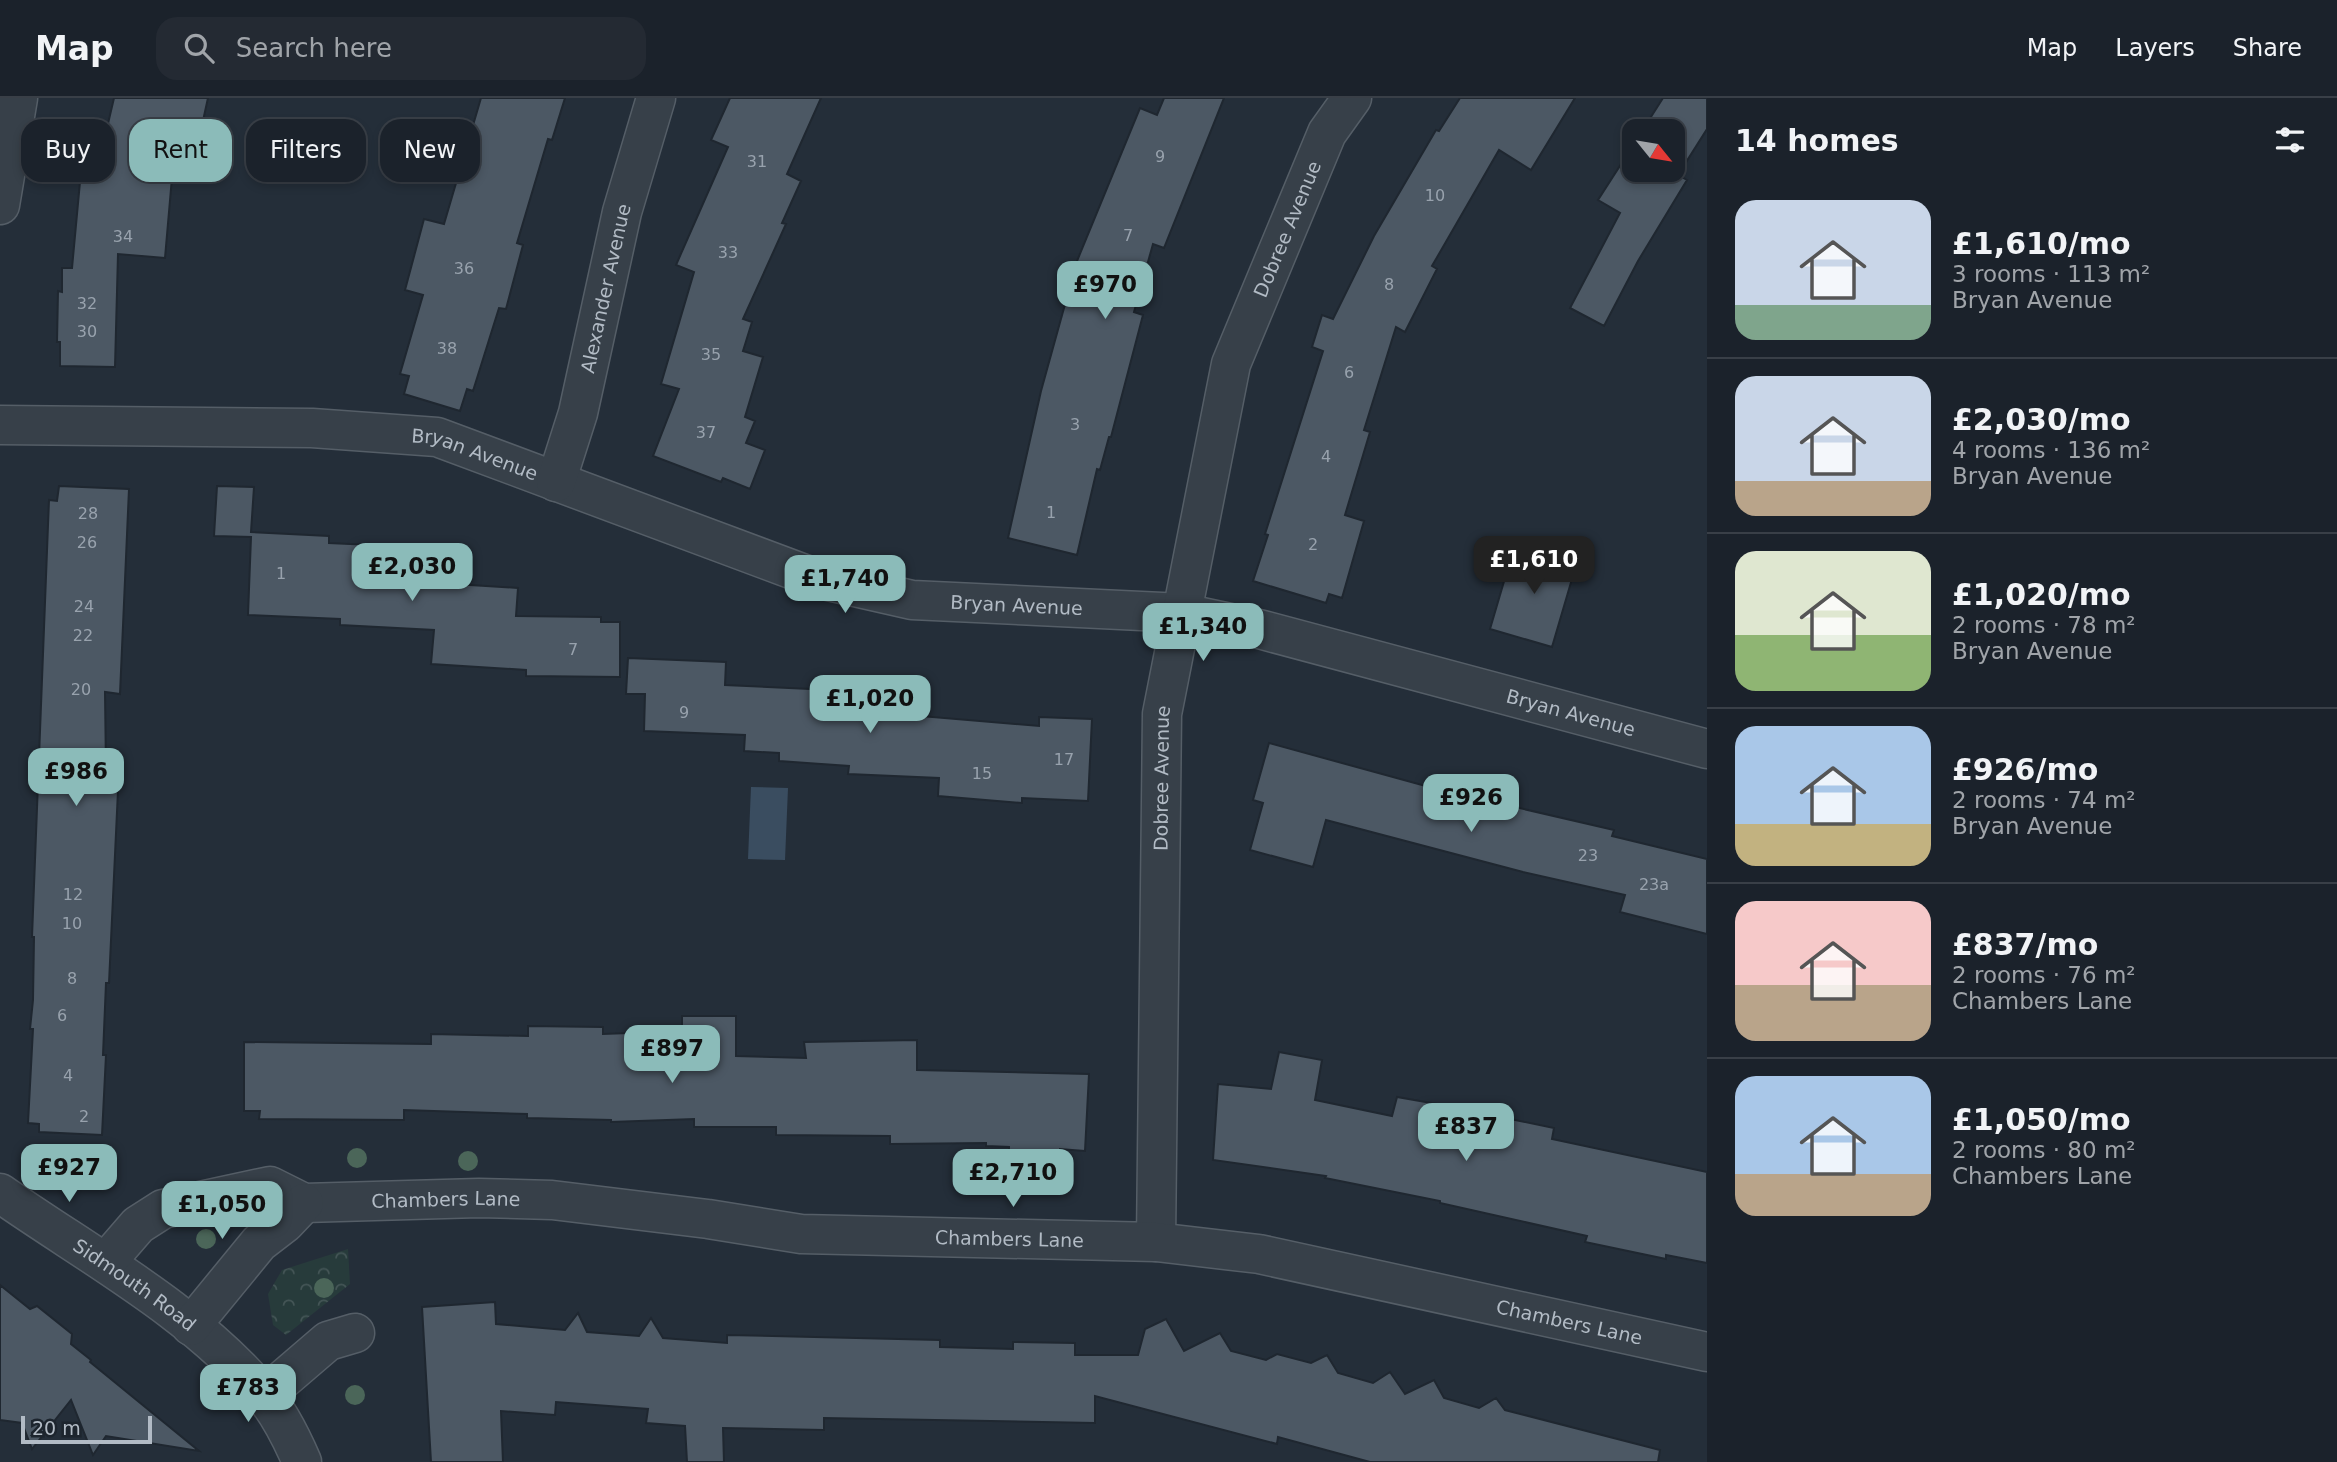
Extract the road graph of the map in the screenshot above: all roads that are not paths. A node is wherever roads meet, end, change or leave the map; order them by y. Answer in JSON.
{"nodes":[{"id":1,"x":18,"y":98,"type":"edge"},
{"id":2,"x":656,"y":98,"type":"edge"},
{"id":3,"x":1352,"y":98,"type":"edge"},
{"id":4,"x":0,"y":205,"type":"edge"},
{"id":5,"x":0,"y":425,"type":"edge"},
{"id":6,"x":556,"y":482,"type":"junction"},
{"id":7,"x":1183,"y":613,"type":"junction"},
{"id":8,"x":1707,"y":749,"type":"edge"},
{"id":9,"x":0,"y":1194,"type":"edge"},
{"id":10,"x":227,"y":1194,"type":"junction"},
{"id":11,"x":304,"y":1203,"type":"junction"},
{"id":12,"x":1156,"y":1242,"type":"junction"},
{"id":13,"x":258,"y":1243,"type":"junction"},
{"id":14,"x":106,"y":1262,"type":"junction"},
{"id":15,"x":191,"y":1326,"type":"junction"},
{"id":16,"x":355,"y":1334,"type":"dead end"},
{"id":17,"x":1707,"y":1352,"type":"edge"},
{"id":18,"x":265,"y":1395,"type":"junction"},
{"id":19,"x":302,"y":1462,"type":"edge"}],
"edges":[{"from":1,"to":4,"type":"street"},
{"from":2,"to":6,"type":"street","name":"Alexander Avenue"},
{"from":3,"to":7,"type":"street","name":"Dobree Avenue"},
{"from":5,"to":6,"type":"street","name":"Bryan Avenue"},
{"from":6,"to":7,"type":"street","name":"Bryan Avenue"},
{"from":7,"to":8,"type":"street","name":"Bryan Avenue"},
{"from":7,"to":12,"type":"street","name":"Dobree Avenue"},
{"from":9,"to":14,"type":"street","name":"Sidmouth Road"},
{"from":10,"to":11,"type":"street","name":"Chambers Lane"},
{"from":10,"to":13,"type":"street"},
{"from":10,"to":14,"type":"street","name":"Chambers Lane"},
{"from":11,"to":12,"type":"street","name":"Chambers Lane"},
{"from":11,"to":13,"type":"street"},
{"from":12,"to":17,"type":"street","name":"Chambers Lane"},
{"from":13,"to":15,"type":"street"},
{"from":14,"to":15,"type":"street","name":"Sidmouth Road"},
{"from":15,"to":18,"type":"street","name":"Sidmouth Road"},
{"from":16,"to":18,"type":"street"},
{"from":18,"to":19,"type":"street","name":"Sidmouth Road"}]}
